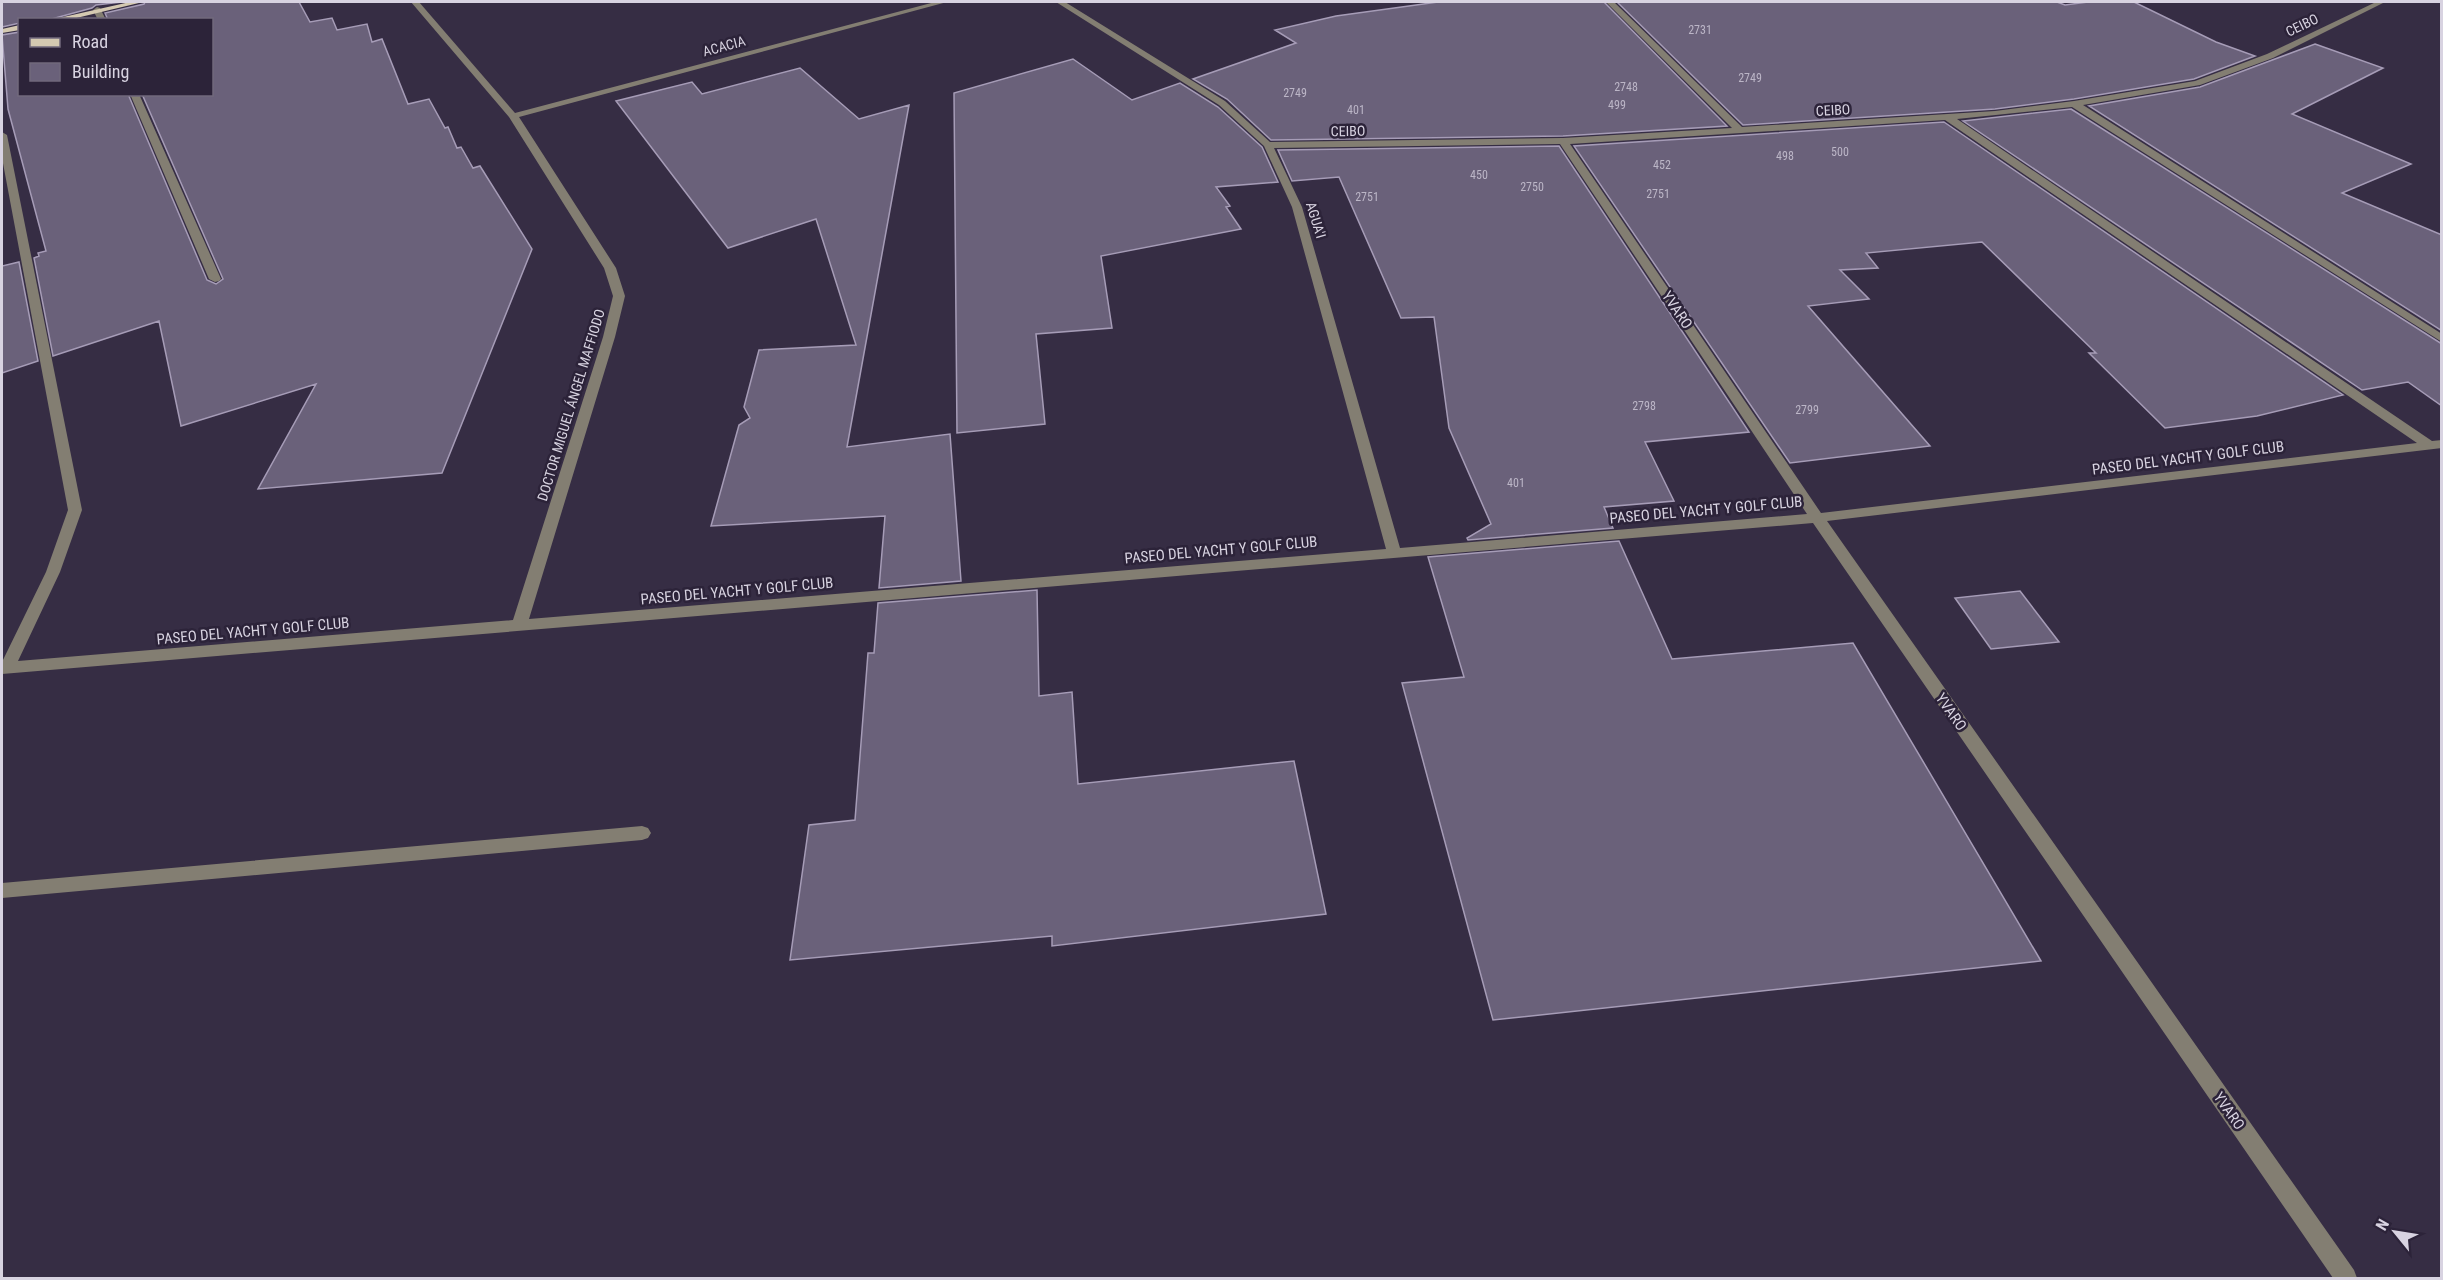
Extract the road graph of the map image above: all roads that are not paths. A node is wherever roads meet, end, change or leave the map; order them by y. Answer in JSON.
{"nodes":[{"id":1,"x":140,"y":2,"type":"edge"},
{"id":2,"x":415,"y":2,"type":"edge"},
{"id":3,"x":943,"y":2,"type":"edge"},
{"id":4,"x":1060,"y":2,"type":"edge"},
{"id":5,"x":2381,"y":2,"type":"edge"},
{"id":6,"x":1616,"y":3,"type":"edge"},
{"id":7,"x":97,"y":10,"type":"junction"},
{"id":8,"x":63,"y":18,"type":"edge"},
{"id":9,"x":101,"y":18,"type":"edge"},
{"id":10,"x":18,"y":27,"type":"edge"},
{"id":11,"x":2,"y":31,"type":"edge"},
{"id":12,"x":135,"y":96,"type":"edge"},
{"id":13,"x":2074,"y":104,"type":"junction"},
{"id":14,"x":513,"y":116,"type":"junction"},
{"id":15,"x":1947,"y":117,"type":"junction"},
{"id":16,"x":1739,"y":129,"type":"junction"},
{"id":17,"x":2,"y":135,"type":"edge"},
{"id":18,"x":1563,"y":141,"type":"junction"},
{"id":19,"x":1268,"y":146,"type":"junction"},
{"id":20,"x":215,"y":279,"type":"dead end"},
{"id":21,"x":2442,"y":339,"type":"edge"},
{"id":22,"x":2436,"y":445,"type":"edge"},
{"id":23,"x":1817,"y":518,"type":"junction"},
{"id":24,"x":1394,"y":552,"type":"junction"},
{"id":25,"x":519,"y":626,"type":"junction"},
{"id":26,"x":4,"y":668,"type":"edge"},
{"id":27,"x":642,"y":833,"type":"dead end"},
{"id":28,"x":2,"y":891,"type":"edge"},
{"id":29,"x":2346,"y":1278,"type":"edge"}],
"edges":[{"from":1,"to":7,"type":"main road"},
{"from":2,"to":14,"type":"street","name":"DOCTOR MIGUEL ÁNGEL MAFFIODO"},
{"from":3,"to":14,"type":"street","name":"ACACIA"},
{"from":4,"to":19,"type":"street","name":"AGUA'I"},
{"from":5,"to":13,"type":"street","name":"CEIBO"},
{"from":6,"to":16,"type":"street"},
{"from":7,"to":8,"type":"main road"},
{"from":7,"to":9,"type":"street"},
{"from":10,"to":11,"type":"main road"},
{"from":12,"to":20,"type":"street"},
{"from":13,"to":15,"type":"street","name":"CEIBO"},
{"from":13,"to":21,"type":"street"},
{"from":14,"to":25,"type":"street","name":"DOCTOR MIGUEL ÁNGEL MAFFIODO"},
{"from":15,"to":16,"type":"street","name":"CEIBO"},
{"from":15,"to":22,"type":"street"},
{"from":16,"to":18,"type":"street","name":"CEIBO"},
{"from":17,"to":26,"type":"street"},
{"from":18,"to":19,"type":"street","name":"CEIBO"},
{"from":18,"to":23,"type":"street","name":"YVARO"},
{"from":19,"to":24,"type":"street","name":"AGUA'I"},
{"from":22,"to":23,"type":"street","name":"PASEO DEL YACHT Y GOLF CLUB"},
{"from":23,"to":24,"type":"street","name":"PASEO DEL YACHT Y GOLF CLUB"},
{"from":23,"to":29,"type":"street","name":"YVARO"},
{"from":24,"to":25,"type":"street","name":"PASEO DEL YACHT Y GOLF CLUB"},
{"from":25,"to":26,"type":"street","name":"PASEO DEL YACHT Y GOLF CLUB"},
{"from":27,"to":28,"type":"street"}]}
